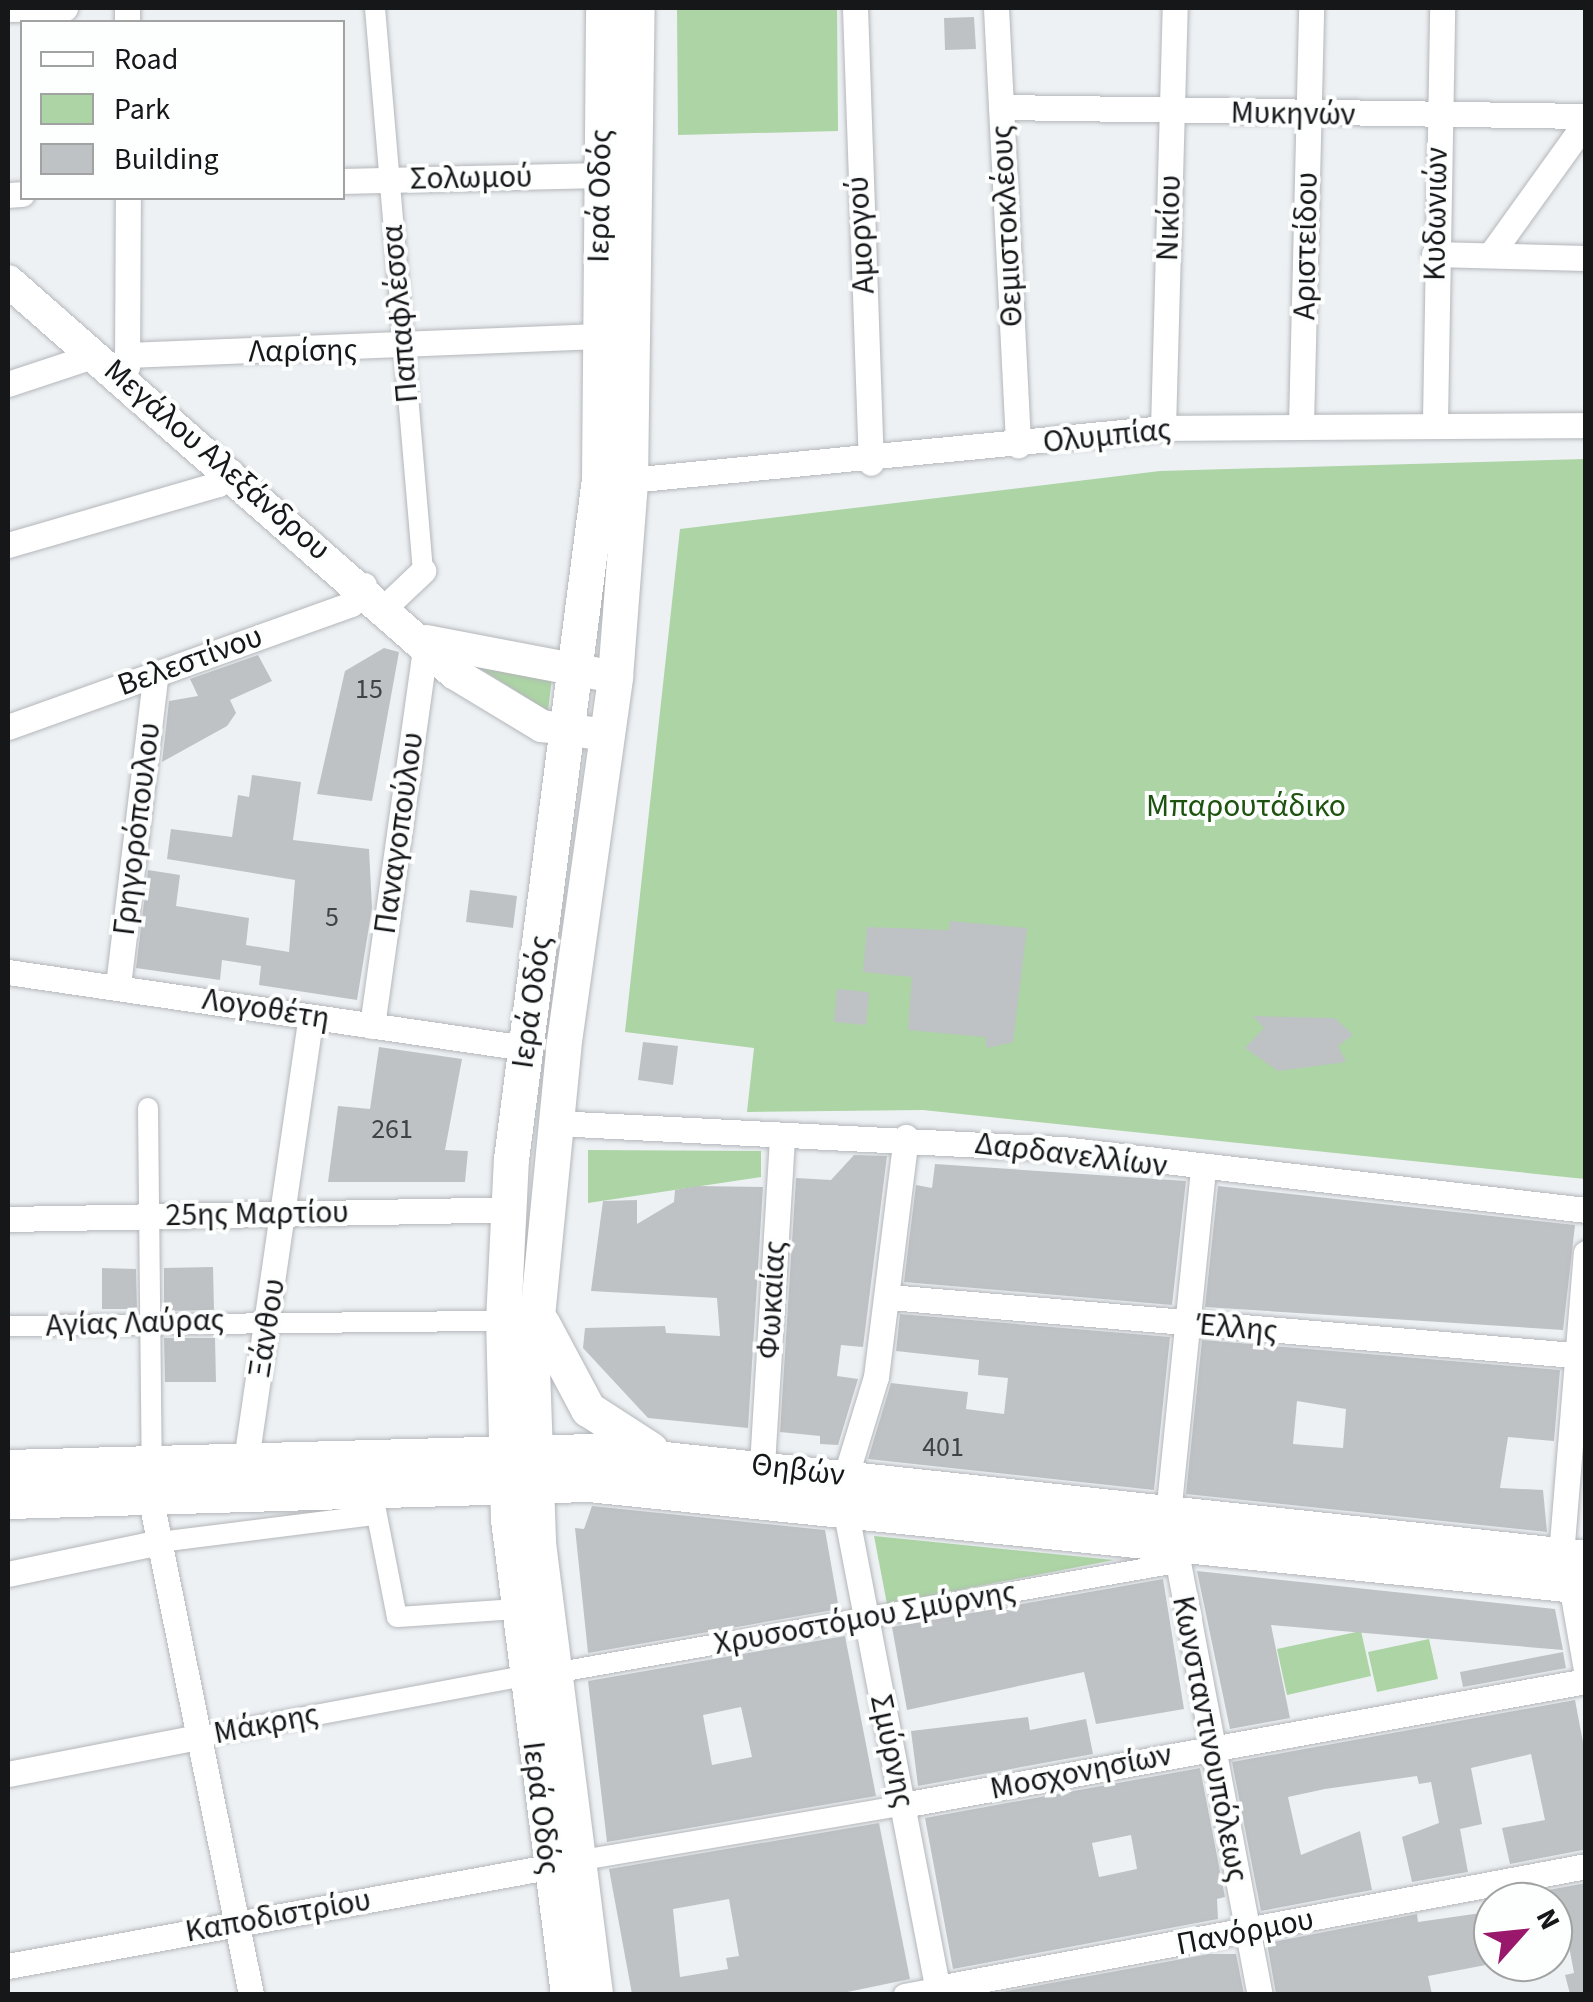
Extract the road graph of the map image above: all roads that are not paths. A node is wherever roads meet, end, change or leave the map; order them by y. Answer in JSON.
{"nodes":[{"id":1,"x":66,"y":8,"type":"edge"},
{"id":2,"x":374,"y":8,"type":"edge"},
{"id":3,"x":602,"y":8,"type":"edge"},
{"id":4,"x":638,"y":8,"type":"edge"},
{"id":5,"x":856,"y":8,"type":"edge"},
{"id":6,"x":996,"y":8,"type":"edge"},
{"id":7,"x":1175,"y":8,"type":"edge"},
{"id":8,"x":1311,"y":8,"type":"edge"},
{"id":9,"x":1442,"y":8,"type":"edge"},
{"id":10,"x":8,"y":9,"type":"edge"},
{"id":11,"x":1001,"y":107,"type":"junction"},
{"id":12,"x":1172,"y":112,"type":"junction"},
{"id":13,"x":1437,"y":114,"type":"junction"},
{"id":14,"x":1309,"y":116,"type":"junction"},
{"id":15,"x":1586,"y":119,"type":"edge"},
{"id":16,"x":600,"y":175,"type":"junction"},
{"id":17,"x":390,"y":180,"type":"junction"},
{"id":18,"x":345,"y":182,"type":"edge"},
{"id":19,"x":128,"y":200,"type":"edge"},
{"id":20,"x":1434,"y":254,"type":"junction"},
{"id":21,"x":1491,"y":254,"type":"junction"},
{"id":22,"x":1586,"y":258,"type":"edge"},
{"id":23,"x":8,"y":281,"type":"edge"},
{"id":24,"x":599,"y":336,"type":"junction"},
{"id":25,"x":402,"y":348,"type":"junction"},
{"id":26,"x":116,"y":364,"type":"junction"},
{"id":27,"x":8,"y":384,"type":"edge"},
{"id":28,"x":1436,"y":421,"type":"junction"},
{"id":29,"x":1301,"y":425,"type":"junction"},
{"id":30,"x":1586,"y":425,"type":"edge"},
{"id":31,"x":1164,"y":428,"type":"junction"},
{"id":32,"x":1018,"y":445,"type":"junction"},
{"id":33,"x":871,"y":463,"type":"junction"},
{"id":34,"x":231,"y":472,"type":"junction"},
{"id":35,"x":630,"y":480,"type":"junction"},
{"id":36,"x":8,"y":545,"type":"edge"},
{"id":37,"x":423,"y":570,"type":"joint"},
{"id":38,"x":375,"y":595,"type":"junction"},
{"id":39,"x":426,"y":641,"type":"junction"},
{"id":40,"x":579,"y":671,"type":"junction"},
{"id":41,"x":156,"y":673,"type":"junction"},
{"id":42,"x":615,"y":677,"type":"junction"},
{"id":43,"x":8,"y":727,"type":"edge"},
{"id":44,"x":572,"y":731,"type":"junction"},
{"id":45,"x":607,"y":735,"type":"junction"},
{"id":46,"x":8,"y":972,"type":"edge"},
{"id":47,"x":118,"y":985,"type":"junction"},
{"id":48,"x":311,"y":1017,"type":"junction"},
{"id":49,"x":372,"y":1026,"type":"junction"},
{"id":50,"x":525,"y":1048,"type":"junction"},
{"id":51,"x":148,"y":1108,"type":"dead end"},
{"id":52,"x":555,"y":1123,"type":"junction"},
{"id":53,"x":782,"y":1136,"type":"junction"},
{"id":54,"x":906,"y":1138,"type":"junction"},
{"id":55,"x":1203,"y":1170,"type":"junction"},
{"id":56,"x":508,"y":1209,"type":"junction"},
{"id":57,"x":1586,"y":1210,"type":"edge"},
{"id":58,"x":283,"y":1214,"type":"junction"},
{"id":59,"x":151,"y":1216,"type":"junction"},
{"id":60,"x":8,"y":1219,"type":"edge"},
{"id":61,"x":1586,"y":1253,"type":"edge"},
{"id":62,"x":888,"y":1297,"type":"junction"},
{"id":63,"x":540,"y":1312,"type":"junction"},
{"id":64,"x":270,"y":1320,"type":"junction"},
{"id":65,"x":152,"y":1321,"type":"junction"},
{"id":66,"x":502,"y":1321,"type":"junction"},
{"id":67,"x":1187,"y":1324,"type":"junction"},
{"id":68,"x":8,"y":1326,"type":"edge"},
{"id":69,"x":1581,"y":1356,"type":"edge"},
{"id":70,"x":700,"y":1459,"type":"junction"},
{"id":71,"x":246,"y":1460,"type":"junction"},
{"id":72,"x":762,"y":1464,"type":"junction"},
{"id":73,"x":8,"y":1467,"type":"edge"},
{"id":74,"x":519,"y":1468,"type":"junction"},
{"id":75,"x":151,"y":1480,"type":"junction"},
{"id":76,"x":846,"y":1492,"type":"junction"},
{"id":77,"x":8,"y":1501,"type":"edge"},
{"id":78,"x":373,"y":1502,"type":"junction"},
{"id":79,"x":1172,"y":1540,"type":"junction"},
{"id":80,"x":160,"y":1542,"type":"junction"},
{"id":81,"x":1576,"y":1571,"type":"edge"},
{"id":82,"x":8,"y":1574,"type":"edge"},
{"id":83,"x":518,"y":1609,"type":"junction"},
{"id":84,"x":864,"y":1618,"type":"junction"},
{"id":85,"x":1586,"y":1670,"type":"edge"},
{"id":86,"x":540,"y":1674,"type":"junction"},
{"id":87,"x":1586,"y":1681,"type":"edge"},
{"id":88,"x":198,"y":1737,"type":"junction"},
{"id":89,"x":1211,"y":1748,"type":"junction"},
{"id":90,"x":8,"y":1774,"type":"edge"},
{"id":91,"x":903,"y":1804,"type":"junction"},
{"id":92,"x":562,"y":1864,"type":"junction"},
{"id":93,"x":1586,"y":1866,"type":"edge"},
{"id":94,"x":243,"y":1922,"type":"junction"},
{"id":95,"x":1248,"y":1932,"type":"junction"},
{"id":96,"x":8,"y":1966,"type":"edge"},
{"id":97,"x":938,"y":1991,"type":"edge"},
{"id":98,"x":251,"y":1994,"type":"edge"},
{"id":99,"x":568,"y":1994,"type":"edge"},
{"id":100,"x":595,"y":1994,"type":"edge"},
{"id":101,"x":904,"y":1994,"type":"edge"},
{"id":102,"x":1260,"y":1994,"type":"edge"}],
"edges":[{"from":1,"to":10,"type":"street"},
{"from":2,"to":17,"type":"street","name":"Παπαφλέσσα"},
{"from":3,"to":16,"type":"main road","name":"Ιερά Οδός"},
{"from":4,"to":35,"type":"main road","name":"Ιερά Οδός"},
{"from":5,"to":33,"type":"street","name":"Αμοργού"},
{"from":6,"to":11,"type":"street","name":"Θεμιστοκλέους"},
{"from":7,"to":12,"type":"street","name":"Νικίου"},
{"from":8,"to":14,"type":"street","name":"Αριστείδου"},
{"from":9,"to":13,"type":"street","name":"Κυδωνιών"},
{"from":11,"to":12,"type":"street","name":"Μυκηνών"},
{"from":11,"to":32,"type":"street","name":"Θεμιστοκλέους"},
{"from":12,"to":14,"type":"street","name":"Μυκηνών"},
{"from":12,"to":31,"type":"street","name":"Νικίου"},
{"from":13,"to":14,"type":"street","name":"Μυκηνών"},
{"from":13,"to":15,"type":"street","name":"Μυκηνών"},
{"from":13,"to":20,"type":"street","name":"Κυδωνιών"},
{"from":14,"to":29,"type":"street","name":"Αριστείδου"},
{"from":15,"to":21,"type":"street"},
{"from":16,"to":17,"type":"street","name":"Σολωμού"},
{"from":16,"to":24,"type":"main road","name":"Ιερά Οδός"},
{"from":17,"to":18,"type":"street","name":"Σολωμού"},
{"from":17,"to":25,"type":"street","name":"Παπαφλέσσα"},
{"from":19,"to":26,"type":"street"},
{"from":20,"to":21,"type":"street"},
{"from":20,"to":28,"type":"street","name":"Κυδωνιών"},
{"from":21,"to":22,"type":"street"},
{"from":23,"to":26,"type":"street","name":"Μεγάλου Αλεξάνδρου"},
{"from":24,"to":25,"type":"street","name":"Λαρίσης"},
{"from":24,"to":40,"type":"main road","name":"Ιερά Οδός"},
{"from":25,"to":26,"type":"street","name":"Λαρίσης"},
{"from":25,"to":37,"type":"street","name":"Παπαφλέσσα"},
{"from":26,"to":27,"type":"street","name":"Λαρίσης"},
{"from":26,"to":34,"type":"street","name":"Μεγάλου Αλεξάνδρου"},
{"from":28,"to":29,"type":"street","name":"Ολυμπίας"},
{"from":28,"to":30,"type":"street","name":"Ολυμπίας"},
{"from":29,"to":31,"type":"street","name":"Ολυμπίας"},
{"from":31,"to":32,"type":"street","name":"Ολυμπίας"},
{"from":32,"to":33,"type":"street","name":"Ολυμπίας"},
{"from":33,"to":35,"type":"street","name":"Ολυμπίας"},
{"from":34,"to":36,"type":"street"},
{"from":34,"to":38,"type":"street","name":"Μεγάλου Αλεξάνδρου"},
{"from":35,"to":42,"type":"main road","name":"Ιερά Οδός"},
{"from":37,"to":38,"type":"street","name":"Παπαφλέσσα"},
{"from":38,"to":39,"type":"street","name":"Μεγάλου Αλεξάνδρου"},
{"from":38,"to":41,"type":"street","name":"Βελεστίνου"},
{"from":39,"to":40,"type":"street"},
{"from":39,"to":44,"type":"street","name":"Μεγάλου Αλεξάνδρου"},
{"from":39,"to":49,"type":"street","name":"Παναγοπούλου"},
{"from":40,"to":42,"type":"street"},
{"from":40,"to":44,"type":"main road","name":"Ιερά Οδός"},
{"from":41,"to":43,"type":"street","name":"Βελεστίνου"},
{"from":41,"to":47,"type":"street","name":"Γρηγορόπουλου"},
{"from":42,"to":45,"type":"main road","name":"Ιερά Οδός"},
{"from":44,"to":45,"type":"street","name":"Μεγάλου Αλεξάνδρου"},
{"from":44,"to":50,"type":"main road","name":"Ιερά Οδός"},
{"from":45,"to":52,"type":"main road","name":"Ιερά Οδός"},
{"from":46,"to":47,"type":"street","name":"Λογοθέτη"},
{"from":47,"to":48,"type":"street","name":"Λογοθέτη"},
{"from":48,"to":49,"type":"street","name":"Λογοθέτη"},
{"from":48,"to":58,"type":"street","name":"Ξάνθου"},
{"from":49,"to":50,"type":"street","name":"Λογοθέτη"},
{"from":50,"to":56,"type":"main road","name":"Ιερά Οδός"},
{"from":51,"to":59,"type":"street"},
{"from":52,"to":53,"type":"street","name":"Δαρδανελλίων"},
{"from":52,"to":63,"type":"main road","name":"Ιερά Οδός"},
{"from":53,"to":54,"type":"street","name":"Δαρδανελλίων"},
{"from":53,"to":72,"type":"street","name":"Φωκαίας"},
{"from":54,"to":55,"type":"street","name":"Δαρδανελλίων"},
{"from":54,"to":62,"type":"street","name":"Σμύρνης"},
{"from":55,"to":57,"type":"street","name":"Δαρδανελλίων"},
{"from":55,"to":67,"type":"street","name":"Κωνσταντινουπόλεως"},
{"from":56,"to":58,"type":"street","name":"25ης Μαρτίου"},
{"from":56,"to":66,"type":"main road","name":"Ιερά Οδός"},
{"from":58,"to":59,"type":"street","name":"25ης Μαρτίου"},
{"from":58,"to":64,"type":"street","name":"Ξάνθου"},
{"from":59,"to":60,"type":"street","name":"25ης Μαρτίου"},
{"from":59,"to":65,"type":"street"},
{"from":61,"to":69,"type":"street"},
{"from":62,"to":67,"type":"street","name":"Έλλης"},
{"from":62,"to":76,"type":"street","name":"Σμύρνης"},
{"from":63,"to":70,"type":"main road"},
{"from":63,"to":74,"type":"main road","name":"Ιερά Οδός"},
{"from":64,"to":65,"type":"street","name":"Αγίας Λαύρας"},
{"from":64,"to":66,"type":"street","name":"Αγίας Λαύρας"},
{"from":64,"to":71,"type":"street","name":"Ξάνθου"},
{"from":65,"to":68,"type":"street","name":"Αγίας Λαύρας"},
{"from":65,"to":75,"type":"street"},
{"from":66,"to":74,"type":"main road","name":"Ιερά Οδός"},
{"from":67,"to":69,"type":"street","name":"Έλλης"},
{"from":67,"to":79,"type":"street","name":"Κωνσταντινουπόλεως"},
{"from":69,"to":81,"type":"street"},
{"from":70,"to":72,"type":"main road","name":"Θηβών"},
{"from":70,"to":74,"type":"main road","name":"Θηβών"},
{"from":71,"to":74,"type":"main road","name":"Θηβών"},
{"from":71,"to":75,"type":"main road","name":"Θηβών"},
{"from":72,"to":76,"type":"main road","name":"Θηβών"},
{"from":73,"to":75,"type":"main road","name":"Θηβών"},
{"from":74,"to":76,"type":"main road","name":"Θηβών"},
{"from":74,"to":78,"type":"main road","name":"Θηβών"},
{"from":74,"to":83,"type":"main road","name":"Ιερά Οδός"},
{"from":74,"to":86,"type":"main road","name":"Ιερά Οδός"},
{"from":75,"to":77,"type":"main road","name":"Θηβών"},
{"from":75,"to":78,"type":"main road","name":"Θηβών"},
{"from":75,"to":80,"type":"street"},
{"from":76,"to":79,"type":"main road","name":"Θηβών"},
{"from":76,"to":84,"type":"street","name":"Σμύρνης"},
{"from":78,"to":80,"type":"street"},
{"from":78,"to":83,"type":"street"},
{"from":79,"to":81,"type":"main road","name":"Θηβών"},
{"from":79,"to":84,"type":"street","name":"Χρυσοστόμου Σμύρνης"},
{"from":79,"to":89,"type":"street","name":"Κωνσταντινουπόλεως"},
{"from":80,"to":82,"type":"street"},
{"from":80,"to":88,"type":"street"},
{"from":81,"to":85,"type":"street"},
{"from":83,"to":86,"type":"main road","name":"Ιερά Οδός"},
{"from":84,"to":86,"type":"street","name":"Χρυσοστόμου Σμύρνης"},
{"from":84,"to":91,"type":"street","name":"Σμύρνης"},
{"from":86,"to":88,"type":"street","name":"Μάκρης"},
{"from":86,"to":92,"type":"main road","name":"Ιερά Οδός"},
{"from":87,"to":89,"type":"street","name":"Μοσχονησίων"},
{"from":88,"to":90,"type":"street","name":"Μάκρης"},
{"from":88,"to":94,"type":"street"},
{"from":89,"to":91,"type":"street","name":"Μοσχονησίων"},
{"from":89,"to":95,"type":"street","name":"Κωνσταντινουπόλεως"},
{"from":91,"to":92,"type":"street","name":"Μοσχονησίων"},
{"from":91,"to":97,"type":"street","name":"Σμύρνης"},
{"from":92,"to":94,"type":"street","name":"Καποδιστρίου"},
{"from":92,"to":99,"type":"main road","name":"Ιερά Οδός"},
{"from":92,"to":100,"type":"main road","name":"Ιερά Οδός"},
{"from":93,"to":95,"type":"street","name":"Πανόρμου"},
{"from":94,"to":96,"type":"street","name":"Καποδιστρίου"},
{"from":94,"to":98,"type":"street"},
{"from":95,"to":97,"type":"street","name":"Πανόρμου"},
{"from":95,"to":102,"type":"street","name":"Κωνσταντινουπόλεως"},
{"from":97,"to":101,"type":"street","name":"Πανόρμου"}]}
